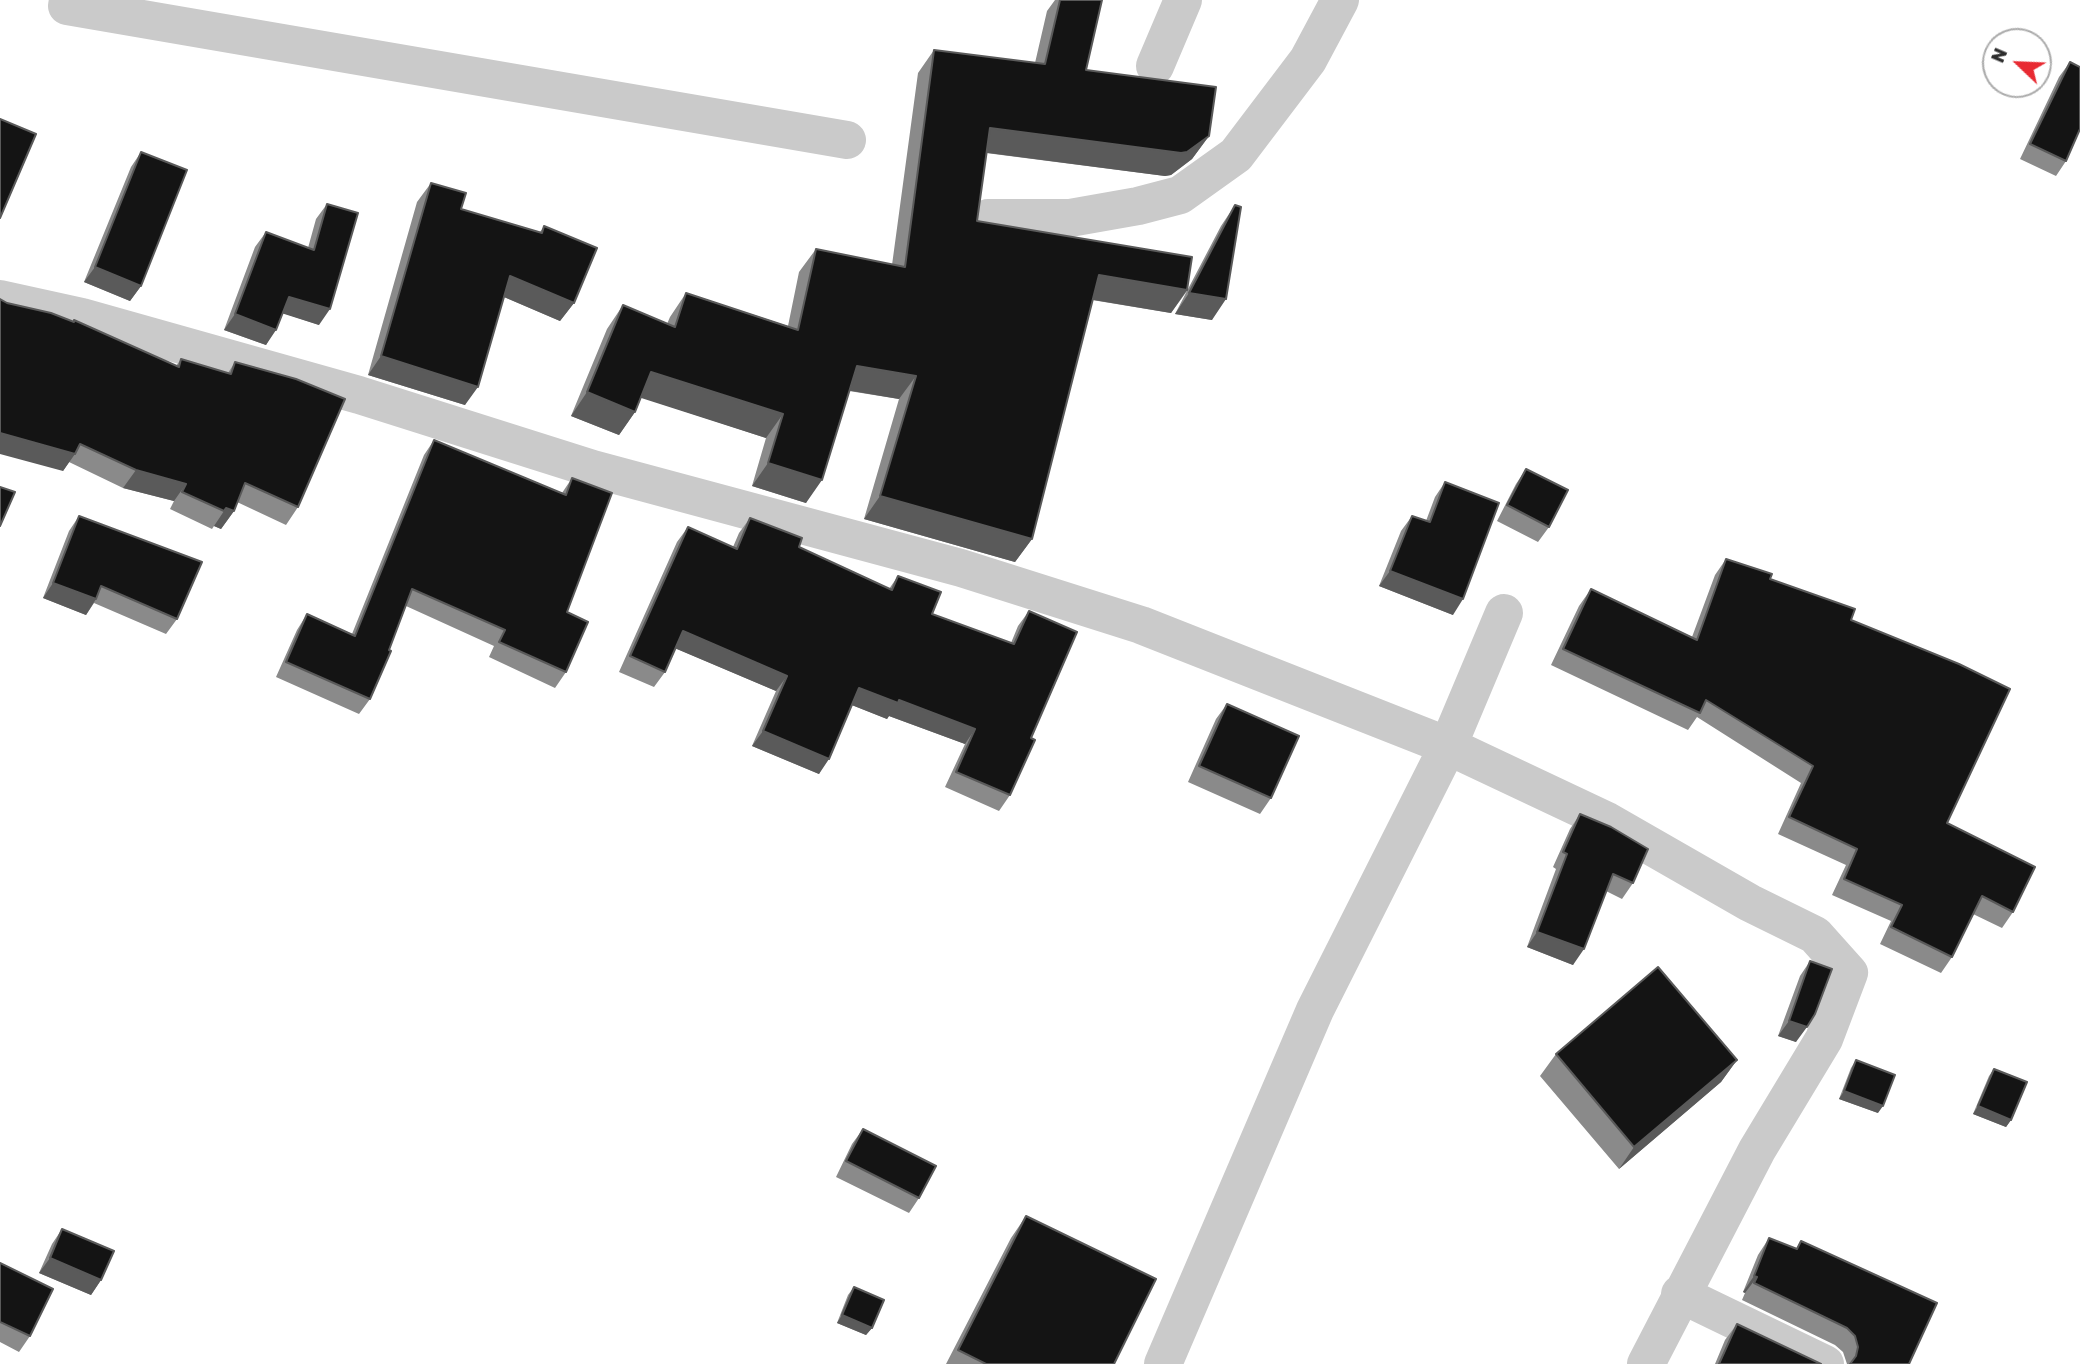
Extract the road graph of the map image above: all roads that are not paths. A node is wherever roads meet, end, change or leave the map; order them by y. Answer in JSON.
{"nodes":[{"id":1,"x":68,"y":0,"type":"edge"},
{"id":2,"x":1183,"y":0,"type":"edge"},
{"id":3,"x":1340,"y":0,"type":"edge"},
{"id":4,"x":1155,"y":66,"type":"dead end"},
{"id":5,"x":847,"y":141,"type":"dead end"},
{"id":6,"x":988,"y":218,"type":"dead end"},
{"id":7,"x":0,"y":299,"type":"edge"},
{"id":8,"x":1504,"y":613,"type":"dead end"},
{"id":9,"x":1447,"y":746,"type":"junction"},
{"id":10,"x":1680,"y":1294,"type":"junction"},
{"id":11,"x":1163,"y":1364,"type":"edge"},
{"id":12,"x":1646,"y":1364,"type":"edge"},
{"id":13,"x":1825,"y":1364,"type":"edge"}],
"edges":[{"from":1,"to":5,"type":"street"},
{"from":2,"to":4,"type":"street"},
{"from":3,"to":6,"type":"street"},
{"from":7,"to":9,"type":"street"},
{"from":8,"to":9,"type":"street"},
{"from":9,"to":10,"type":"street"},
{"from":9,"to":11,"type":"street"},
{"from":10,"to":12,"type":"street"},
{"from":10,"to":13,"type":"street"}]}
